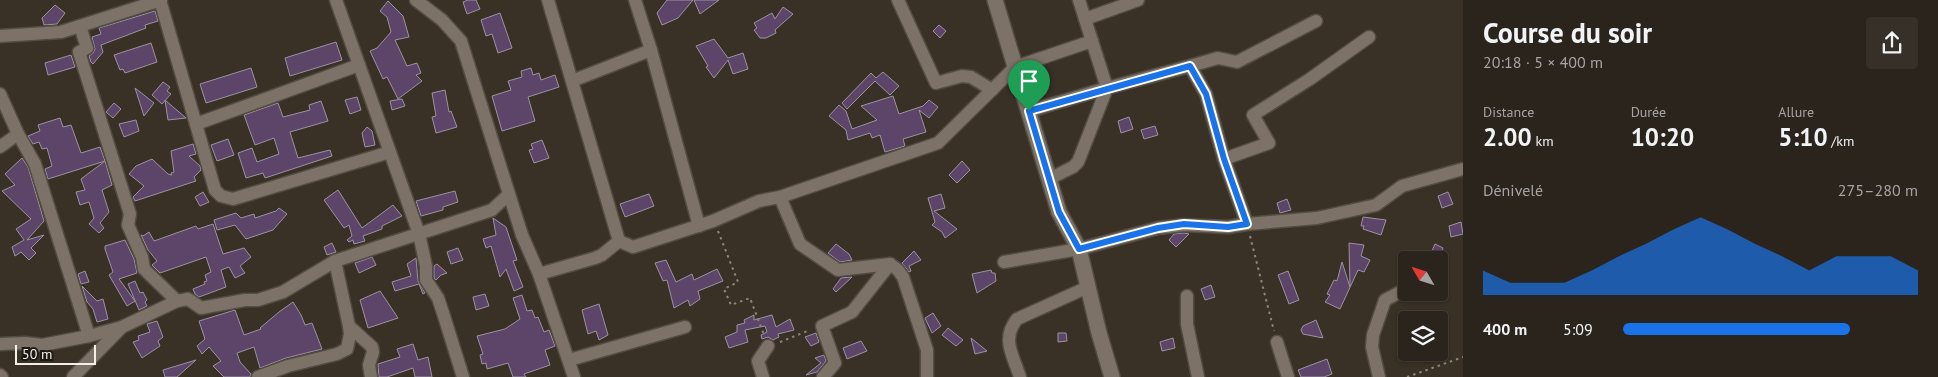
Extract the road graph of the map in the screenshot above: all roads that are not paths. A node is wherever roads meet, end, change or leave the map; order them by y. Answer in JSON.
{"nodes":[{"id":1,"x":160,"y":0,"type":"edge"},
{"id":2,"x":336,"y":0,"type":"edge"},
{"id":3,"x":416,"y":0,"type":"edge"},
{"id":4,"x":548,"y":0,"type":"edge"},
{"id":5,"x":635,"y":0,"type":"edge"},
{"id":6,"x":898,"y":0,"type":"edge"},
{"id":7,"x":995,"y":0,"type":"edge"},
{"id":8,"x":1079,"y":0,"type":"edge"},
{"id":9,"x":1138,"y":0,"type":"edge"},
{"id":10,"x":1085,"y":19,"type":"junction"},
{"id":11,"x":1316,"y":21,"type":"dead end"},
{"id":12,"x":80,"y":26,"type":"junction"},
{"id":13,"x":0,"y":36,"type":"edge"},
{"id":14,"x":1369,"y":37,"type":"dead end"},
{"id":15,"x":1092,"y":41,"type":"junction"},
{"id":16,"x":651,"y":50,"type":"junction"},
{"id":17,"x":359,"y":65,"type":"junction"},
{"id":18,"x":1190,"y":66,"type":"junction"},
{"id":19,"x":1015,"y":68,"type":"junction"},
{"id":20,"x":572,"y":81,"type":"junction"},
{"id":21,"x":1106,"y":88,"type":"junction"},
{"id":22,"x":992,"y":90,"type":"junction"},
{"id":23,"x":0,"y":94,"type":"edge"},
{"id":24,"x":1029,"y":111,"type":"junction"},
{"id":25,"x":196,"y":124,"type":"junction"},
{"id":26,"x":18,"y":134,"type":"junction"},
{"id":27,"x":0,"y":146,"type":"edge"},
{"id":28,"x":390,"y":152,"type":"junction"},
{"id":29,"x":1224,"y":159,"type":"junction"},
{"id":30,"x":1463,"y":170,"type":"edge"},
{"id":31,"x":1049,"y":179,"type":"junction"},
{"id":32,"x":509,"y":194,"type":"junction"},
{"id":33,"x":780,"y":197,"type":"junction"},
{"id":34,"x":1247,"y":224,"type":"junction"},
{"id":35,"x":700,"y":226,"type":"junction"},
{"id":36,"x":419,"y":234,"type":"junction"},
{"id":37,"x":619,"y":241,"type":"junction"},
{"id":38,"x":1079,"y":249,"type":"junction"},
{"id":39,"x":336,"y":261,"type":"junction"},
{"id":40,"x":1004,"y":262,"type":"dead end"},
{"id":41,"x":890,"y":264,"type":"junction"},
{"id":42,"x":539,"y":274,"type":"junction"},
{"id":43,"x":1088,"y":287,"type":"junction"},
{"id":44,"x":1398,"y":293,"type":"edge"},
{"id":45,"x":1187,"y":296,"type":"dead end"},
{"id":46,"x":177,"y":302,"type":"junction"},
{"id":47,"x":349,"y":326,"type":"junction"},
{"id":48,"x":122,"y":327,"type":"junction"},
{"id":49,"x":685,"y":327,"type":"dead end"},
{"id":50,"x":89,"y":336,"type":"junction"},
{"id":51,"x":1277,"y":342,"type":"road end"},
{"id":52,"x":0,"y":344,"type":"edge"},
{"id":53,"x":768,"y":346,"type":"road end"},
{"id":54,"x":569,"y":360,"type":"junction"},
{"id":55,"x":73,"y":377,"type":"edge"},
{"id":56,"x":258,"y":377,"type":"edge"},
{"id":57,"x":371,"y":377,"type":"edge"},
{"id":58,"x":463,"y":377,"type":"edge"},
{"id":59,"x":574,"y":377,"type":"edge"},
{"id":60,"x":763,"y":377,"type":"edge"},
{"id":61,"x":823,"y":377,"type":"edge"},
{"id":62,"x":927,"y":377,"type":"edge"},
{"id":63,"x":1020,"y":377,"type":"edge"},
{"id":64,"x":1112,"y":377,"type":"edge"},
{"id":65,"x":1198,"y":377,"type":"edge"},
{"id":66,"x":1288,"y":377,"type":"edge"},
{"id":67,"x":1379,"y":377,"type":"edge"}],
"edges":[{"from":1,"to":12,"type":"street"},
{"from":1,"to":25,"type":"street"},
{"from":2,"to":17,"type":"street"},
{"from":3,"to":32,"type":"street"},
{"from":4,"to":20,"type":"street"},
{"from":5,"to":16,"type":"street"},
{"from":6,"to":22,"type":"street"},
{"from":7,"to":19,"type":"street"},
{"from":8,"to":10,"type":"street"},
{"from":9,"to":10,"type":"street"},
{"from":10,"to":15,"type":"street"},
{"from":11,"to":18,"type":"street"},
{"from":12,"to":13,"type":"street"},
{"from":12,"to":46,"type":"street"},
{"from":14,"to":29,"type":"street"},
{"from":15,"to":19,"type":"street"},
{"from":15,"to":21,"type":"street"},
{"from":16,"to":20,"type":"street"},
{"from":16,"to":35,"type":"street"},
{"from":17,"to":25,"type":"street"},
{"from":17,"to":28,"type":"street"},
{"from":18,"to":21,"type":"street"},
{"from":18,"to":29,"type":"street"},
{"from":19,"to":22,"type":"street"},
{"from":19,"to":24,"type":"street"},
{"from":20,"to":37,"type":"street"},
{"from":21,"to":24,"type":"street"},
{"from":21,"to":31,"type":"street"},
{"from":22,"to":33,"type":"street"},
{"from":23,"to":26,"type":"street"},
{"from":24,"to":31,"type":"street"},
{"from":25,"to":28,"type":"street"},
{"from":26,"to":27,"type":"street"},
{"from":26,"to":50,"type":"street"},
{"from":28,"to":36,"type":"street"},
{"from":29,"to":34,"type":"street"},
{"from":30,"to":34,"type":"street"},
{"from":31,"to":38,"type":"street"},
{"from":32,"to":36,"type":"street"},
{"from":32,"to":42,"type":"street"},
{"from":33,"to":35,"type":"street"},
{"from":33,"to":41,"type":"street"},
{"from":34,"to":38,"type":"street"},
{"from":35,"to":37,"type":"street"},
{"from":36,"to":39,"type":"street"},
{"from":36,"to":58,"type":"street"},
{"from":37,"to":42,"type":"street"},
{"from":38,"to":40,"type":"street"},
{"from":38,"to":43,"type":"street"},
{"from":39,"to":46,"type":"street"},
{"from":39,"to":47,"type":"street"},
{"from":41,"to":61,"type":"street"},
{"from":41,"to":62,"type":"street"},
{"from":42,"to":54,"type":"street"},
{"from":43,"to":63,"type":"street"},
{"from":43,"to":64,"type":"street"},
{"from":44,"to":67,"type":"street"},
{"from":45,"to":65,"type":"street"},
{"from":46,"to":48,"type":"street"},
{"from":47,"to":56,"type":"street"},
{"from":47,"to":57,"type":"street"},
{"from":48,"to":50,"type":"street"},
{"from":48,"to":55,"type":"street"},
{"from":49,"to":54,"type":"street"},
{"from":50,"to":52,"type":"street"},
{"from":51,"to":66,"type":"street"},
{"from":53,"to":60,"type":"street"},
{"from":54,"to":59,"type":"street"}]}
